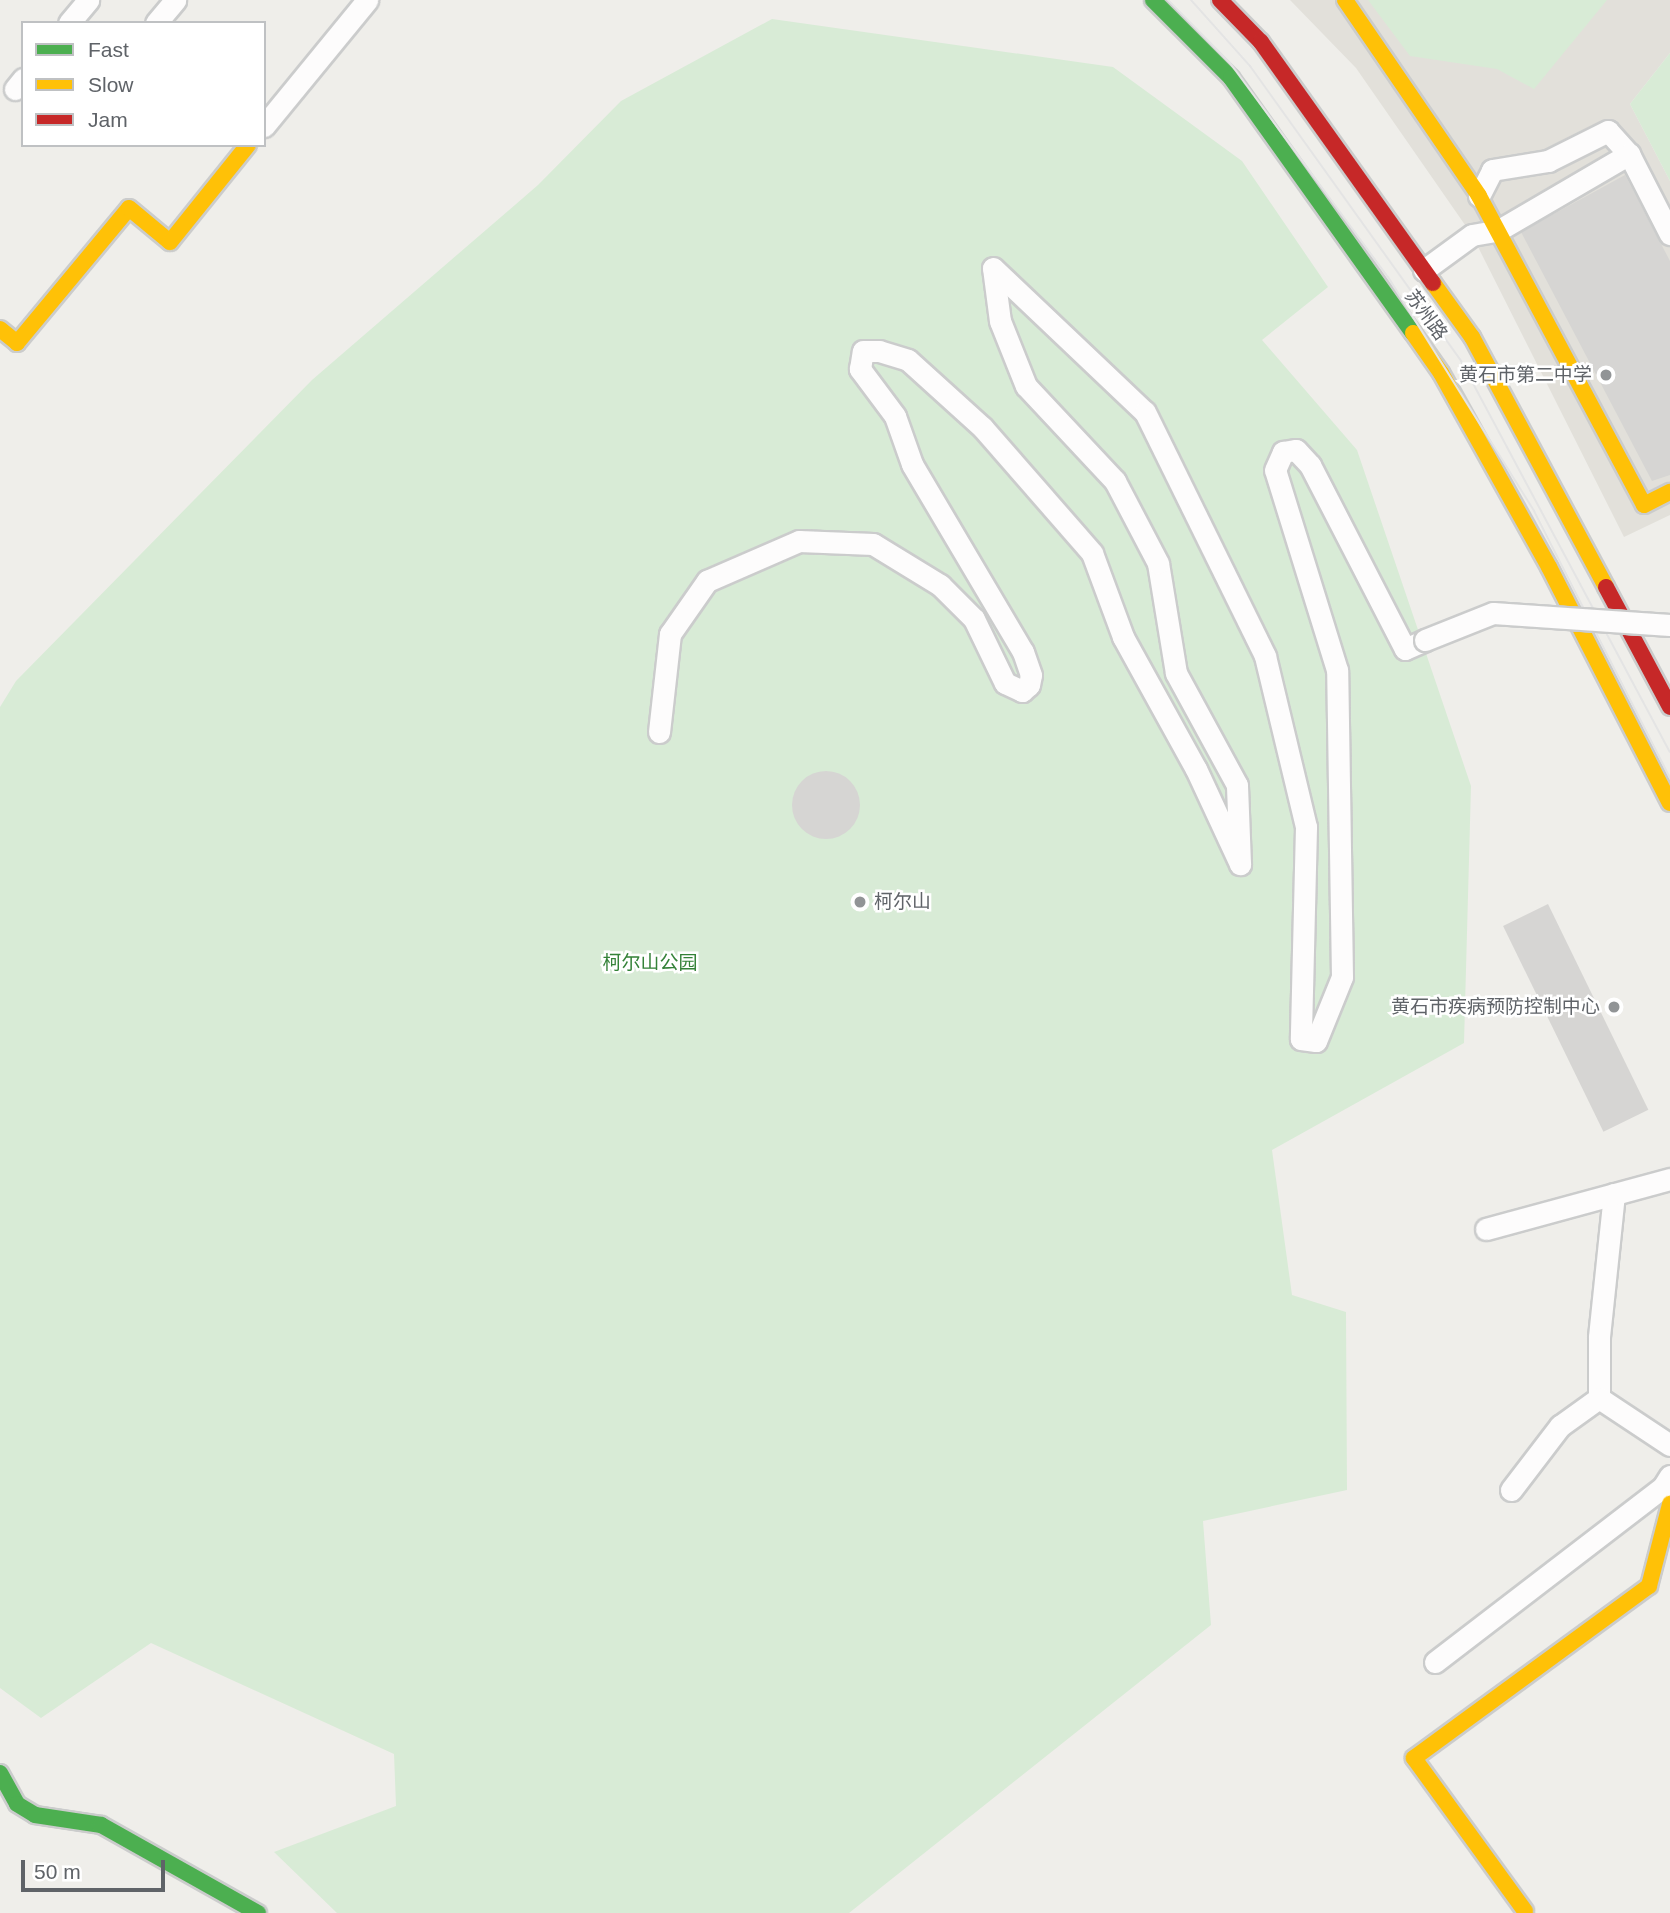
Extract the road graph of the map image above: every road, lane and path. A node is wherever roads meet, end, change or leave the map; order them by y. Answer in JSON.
{"nodes":[{"id":1,"x":88,"y":0,"type":"edge"},
{"id":2,"x":175,"y":0,"type":"edge"},
{"id":3,"x":367,"y":0,"type":"edge"},
{"id":4,"x":1153,"y":0,"type":"edge"},
{"id":5,"x":1220,"y":0,"type":"edge"},
{"id":6,"x":1345,"y":0,"type":"edge"},
{"id":7,"x":71,"y":21,"type":"edge"},
{"id":8,"x":158,"y":21,"type":"edge"},
{"id":9,"x":266,"y":124,"type":"edge"},
{"id":10,"x":246,"y":147,"type":"edge"},
{"id":11,"x":1629,"y":154,"type":"junction"},
{"id":12,"x":1479,"y":196,"type":"junction"},
{"id":13,"x":1499,"y":230,"type":"junction"},
{"id":14,"x":1670,"y":234,"type":"edge"},
{"id":15,"x":1424,"y":270,"type":"junction"},
{"id":16,"x":0,"y":328,"type":"edge"},
{"id":17,"x":1670,"y":492,"type":"edge"},
{"id":18,"x":1670,"y":625,"type":"edge"},
{"id":19,"x":1670,"y":707,"type":"edge"},
{"id":20,"x":659,"y":733,"type":"dead end"},
{"id":21,"x":1670,"y":803,"type":"edge"},
{"id":22,"x":1670,"y":1180,"type":"edge"},
{"id":23,"x":1614,"y":1194,"type":"junction"},
{"id":24,"x":1486,"y":1229,"type":"dead end"},
{"id":25,"x":1599,"y":1398,"type":"junction"},
{"id":26,"x":1670,"y":1445,"type":"edge"},
{"id":27,"x":1670,"y":1476,"type":"edge"},
{"id":28,"x":1511,"y":1490,"type":"dead end"},
{"id":29,"x":1670,"y":1504,"type":"edge"},
{"id":30,"x":1435,"y":1662,"type":"dead end"},
{"id":31,"x":0,"y":1773,"type":"edge"},
{"id":32,"x":1524,"y":1912,"type":"edge"},
{"id":33,"x":258,"y":1913,"type":"edge"}],
"edges":[{"from":1,"to":7,"type":"street"},
{"from":2,"to":8,"type":"street"},
{"from":3,"to":9,"type":"street"},
{"from":4,"to":21,"type":"street","name":"苏州路"},
{"from":5,"to":15,"type":"street","name":"苏州路"},
{"from":6,"to":12,"type":"street"},
{"from":10,"to":16,"type":"street"},
{"from":11,"to":12,"type":"street"},
{"from":11,"to":13,"type":"street"},
{"from":11,"to":14,"type":"street"},
{"from":12,"to":13,"type":"street"},
{"from":13,"to":15,"type":"street"},
{"from":13,"to":17,"type":"street"},
{"from":15,"to":19,"type":"street","name":"苏州路"},
{"from":18,"to":20,"type":"street","bridge":true},
{"from":22,"to":23,"type":"street"},
{"from":23,"to":24,"type":"street"},
{"from":23,"to":25,"type":"street"},
{"from":25,"to":26,"type":"street"},
{"from":25,"to":28,"type":"street"},
{"from":27,"to":30,"type":"street"},
{"from":29,"to":32,"type":"street"},
{"from":31,"to":33,"type":"street"}]}
